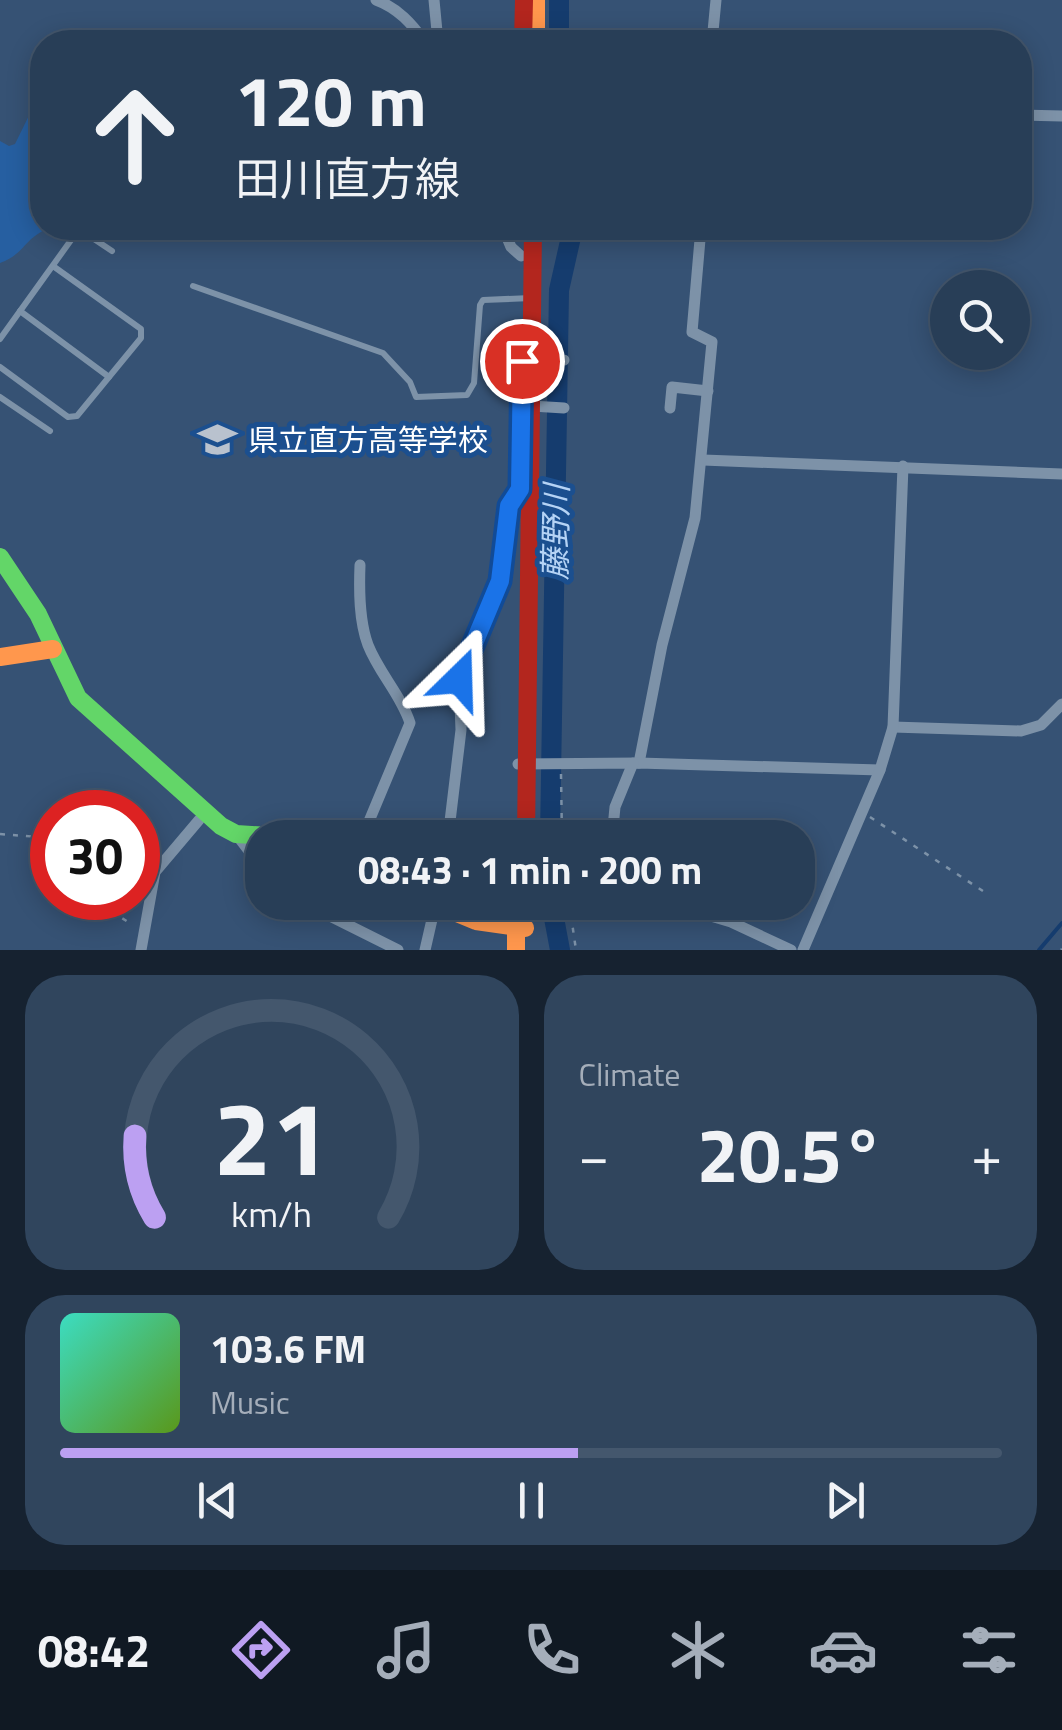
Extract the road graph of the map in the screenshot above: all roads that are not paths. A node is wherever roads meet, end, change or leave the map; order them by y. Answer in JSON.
{"nodes":[{"id":1,"x":376,"y":0,"type":"edge"},
{"id":2,"x":434,"y":0,"type":"edge"},
{"id":3,"x":524,"y":0,"type":"edge"},
{"id":4,"x":536,"y":0,"type":"edge"},
{"id":5,"x":716,"y":0,"type":"edge"},
{"id":6,"x":415,"y":30,"type":"edge"},
{"id":7,"x":437,"y":30,"type":"edge"},
{"id":8,"x":523,"y":30,"type":"edge"},
{"id":9,"x":536,"y":30,"type":"edge"},
{"id":10,"x":713,"y":30,"type":"edge"},
{"id":11,"x":1032,"y":115,"type":"edge"},
{"id":12,"x":1062,"y":116,"type":"edge"},
{"id":13,"x":71,"y":240,"type":"edge"},
{"id":14,"x":95,"y":240,"type":"edge"},
{"id":15,"x":508,"y":240,"type":"edge"},
{"id":16,"x":521,"y":240,"type":"edge"},
{"id":17,"x":531,"y":240,"type":"edge"},
{"id":18,"x":700,"y":240,"type":"edge"},
{"id":19,"x":112,"y":252,"type":"dead end"},
{"id":20,"x":521,"y":256,"type":"junction"},
{"id":21,"x":53,"y":266,"type":"junction"},
{"id":22,"x":193,"y":286,"type":"dead end"},
{"id":23,"x":527,"y":299,"type":"junction"},
{"id":24,"x":20,"y":311,"type":"junction"},
{"id":25,"x":0,"y":339,"type":"edge"},
{"id":26,"x":533,"y":360,"type":"junction"},
{"id":27,"x":564,"y":360,"type":"dead end"},
{"id":28,"x":0,"y":367,"type":"edge"},
{"id":29,"x":109,"y":377,"type":"junction"},
{"id":30,"x":708,"y":391,"type":"junction"},
{"id":31,"x":0,"y":398,"type":"edge"},
{"id":32,"x":532,"y":406,"type":"junction"},
{"id":33,"x":564,"y":408,"type":"dead end"},
{"id":34,"x":670,"y":408,"type":"dead end"},
{"id":35,"x":50,"y":431,"type":"dead end"},
{"id":36,"x":702,"y":460,"type":"junction"},
{"id":37,"x":903,"y":466,"type":"junction"},
{"id":38,"x":1062,"y":474,"type":"edge"},
{"id":39,"x":525,"y":489,"type":"junction"},
{"id":40,"x":0,"y":557,"type":"edge"},
{"id":41,"x":360,"y":565,"type":"dead end"},
{"id":42,"x":53,"y":649,"type":"junction"},
{"id":43,"x":0,"y":656,"type":"edge"},
{"id":44,"x":1062,"y":704,"type":"edge"},
{"id":45,"x":893,"y":726,"type":"junction"},
{"id":46,"x":636,"y":763,"type":"junction"},
{"id":47,"x":524,"y":765,"type":"junction"},
{"id":48,"x":880,"y":770,"type":"junction"},
{"id":49,"x":200,"y":820,"type":"dead end"},
{"id":50,"x":370,"y":820,"type":"edge"},
{"id":51,"x":450,"y":820,"type":"edge"},
{"id":52,"x":519,"y":820,"type":"edge"},
{"id":53,"x":526,"y":820,"type":"edge"},
{"id":54,"x":614,"y":820,"type":"edge"},
{"id":55,"x":236,"y":834,"type":"junction"},
{"id":56,"x":245,"y":835,"type":"edge"},
{"id":57,"x":245,"y":846,"type":"edge"},
{"id":58,"x":338,"y":920,"type":"edge"},
{"id":59,"x":431,"y":920,"type":"edge"},
{"id":60,"x":472,"y":920,"type":"edge"},
{"id":61,"x":519,"y":920,"type":"edge"},
{"id":62,"x":522,"y":920,"type":"edge"},
{"id":63,"x":724,"y":920,"type":"edge"},
{"id":64,"x":520,"y":928,"type":"junction"},
{"id":65,"x":141,"y":950,"type":"edge"},
{"id":66,"x":398,"y":950,"type":"edge"},
{"id":67,"x":426,"y":950,"type":"edge"},
{"id":68,"x":516,"y":950,"type":"edge"},
{"id":69,"x":525,"y":950,"type":"edge"},
{"id":70,"x":791,"y":950,"type":"edge"},
{"id":71,"x":804,"y":950,"type":"edge"}],
"edges":[{"from":1,"to":6,"type":"street"},
{"from":2,"to":7,"type":"street"},
{"from":3,"to":8,"type":"main road"},
{"from":4,"to":9,"type":"main road"},
{"from":5,"to":10,"type":"street"},
{"from":11,"to":12,"type":"street"},
{"from":13,"to":21,"type":"lane"},
{"from":14,"to":19,"type":"lane"},
{"from":15,"to":20,"type":"street"},
{"from":16,"to":20,"type":"main road"},
{"from":17,"to":23,"type":"main road"},
{"from":18,"to":30,"type":"street"},
{"from":20,"to":23,"type":"main road"},
{"from":21,"to":24,"type":"lane"},
{"from":21,"to":29,"type":"lane"},
{"from":22,"to":23,"type":"lane"},
{"from":23,"to":26,"type":"main road"},
{"from":23,"to":39,"type":"main road"},
{"from":24,"to":25,"type":"lane"},
{"from":24,"to":29,"type":"lane"},
{"from":26,"to":27,"type":"street"},
{"from":26,"to":32,"type":"main road"},
{"from":28,"to":29,"type":"lane"},
{"from":30,"to":34,"type":"street"},
{"from":30,"to":36,"type":"street"},
{"from":31,"to":35,"type":"lane"},
{"from":32,"to":33,"type":"street"},
{"from":32,"to":39,"type":"main road"},
{"from":36,"to":37,"type":"street"},
{"from":36,"to":46,"type":"street"},
{"from":37,"to":38,"type":"street"},
{"from":37,"to":45,"type":"street"},
{"from":39,"to":47,"type":"main road"},
{"from":39,"to":51,"type":"street"},
{"from":40,"to":42,"type":"main road"},
{"from":41,"to":50,"type":"street"},
{"from":42,"to":43,"type":"main road"},
{"from":42,"to":55,"type":"main road"},
{"from":44,"to":45,"type":"street"},
{"from":45,"to":48,"type":"street"},
{"from":46,"to":47,"type":"street"},
{"from":46,"to":48,"type":"street"},
{"from":46,"to":54,"type":"street"},
{"from":47,"to":52,"type":"main road"},
{"from":47,"to":53,"type":"main road"},
{"from":48,"to":71,"type":"street"},
{"from":49,"to":65,"type":"street"},
{"from":55,"to":56,"type":"main road"},
{"from":55,"to":57,"type":"street"},
{"from":58,"to":66,"type":"street"},
{"from":59,"to":67,"type":"street"},
{"from":60,"to":64,"type":"main road"},
{"from":61,"to":64,"type":"main road"},
{"from":62,"to":64,"type":"main road"},
{"from":63,"to":70,"type":"street"},
{"from":64,"to":68,"type":"main road"},
{"from":64,"to":69,"type":"main road"}]}
